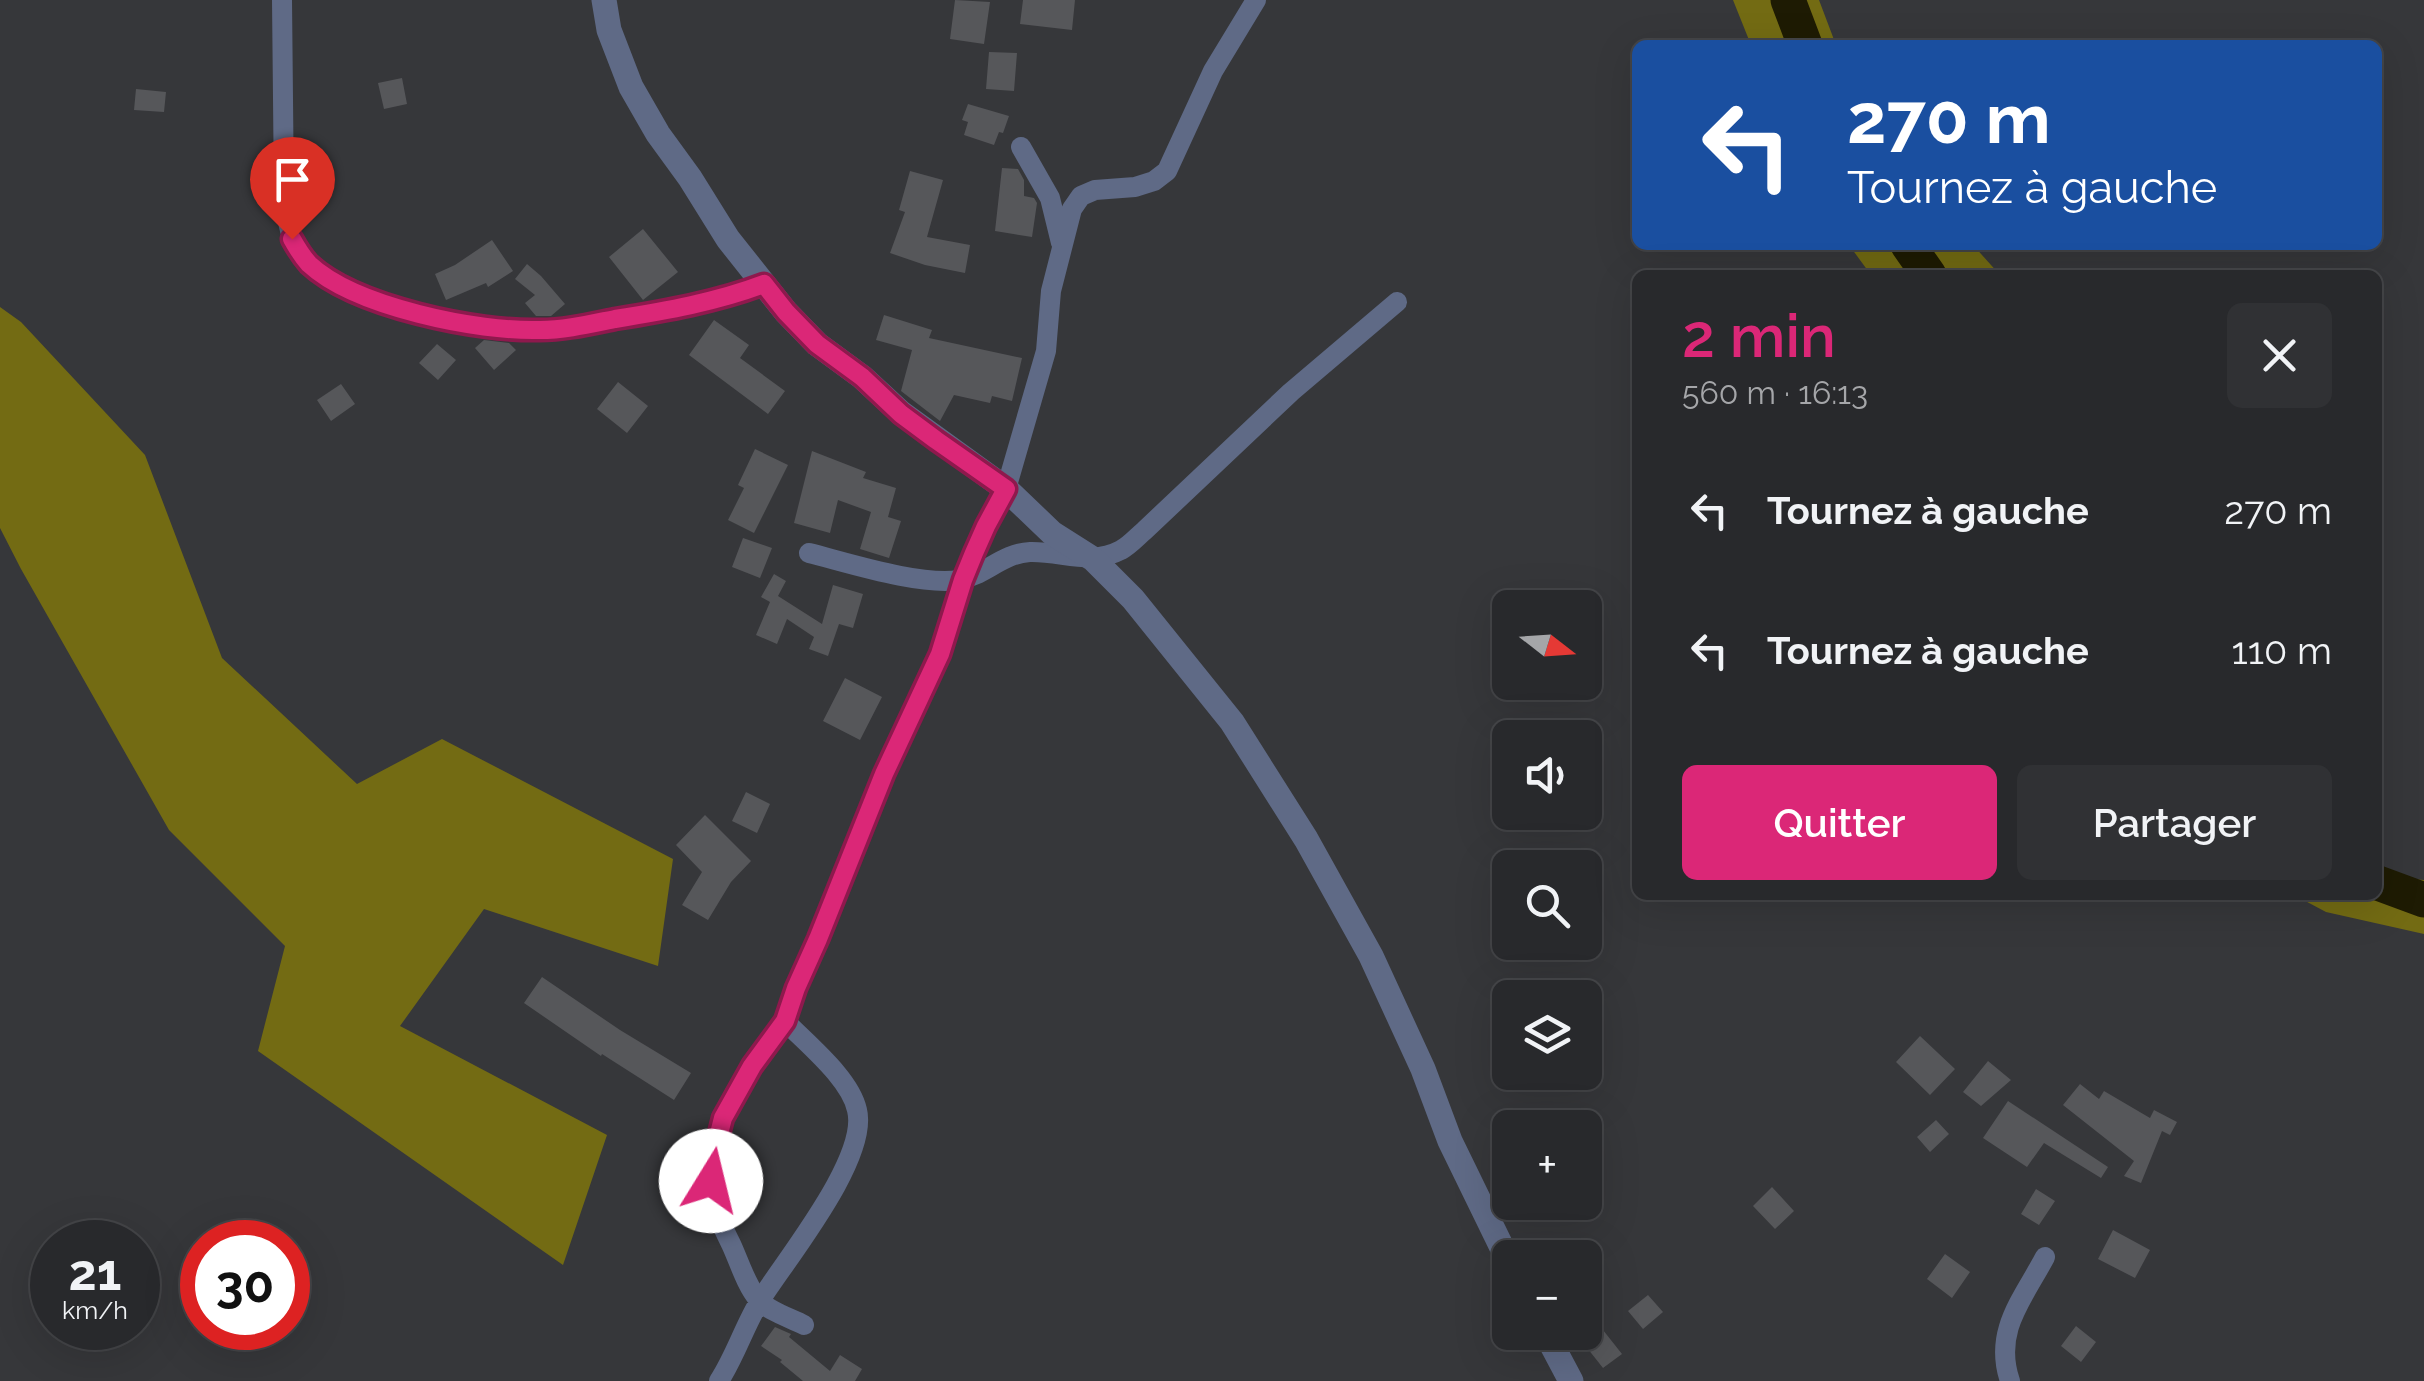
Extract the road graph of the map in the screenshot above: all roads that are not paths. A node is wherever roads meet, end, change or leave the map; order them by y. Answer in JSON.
{"nodes":[{"id":1,"x":282,"y":0,"type":"edge"},
{"id":2,"x":604,"y":0,"type":"edge"},
{"id":3,"x":1256,"y":0,"type":"edge"},
{"id":4,"x":1021,"y":146,"type":"dead end"},
{"id":5,"x":1062,"y":245,"type":"junction"},
{"id":6,"x":764,"y":284,"type":"junction"},
{"id":7,"x":1397,"y":302,"type":"dead end"},
{"id":8,"x":1006,"y":489,"type":"junction"},
{"id":9,"x":809,"y":552,"type":"dead end"},
{"id":10,"x":1093,"y":559,"type":"junction"},
{"id":11,"x":963,"y":580,"type":"junction"},
{"id":12,"x":785,"y":1021,"type":"junction"},
{"id":13,"x":1498,"y":1240,"type":"edge"},
{"id":14,"x":2045,"y":1258,"type":"dead end"},
{"id":15,"x":759,"y":1302,"type":"junction"},
{"id":16,"x":804,"y":1326,"type":"dead end"},
{"id":17,"x":1555,"y":1350,"type":"edge"},
{"id":18,"x":719,"y":1381,"type":"edge"},
{"id":19,"x":1571,"y":1381,"type":"edge"},
{"id":20,"x":2010,"y":1381,"type":"edge"}],
"edges":[{"from":1,"to":6,"type":"street"},
{"from":2,"to":6,"type":"street"},
{"from":3,"to":5,"type":"street"},
{"from":4,"to":5,"type":"street"},
{"from":5,"to":8,"type":"street"},
{"from":6,"to":8,"type":"street"},
{"from":7,"to":10,"type":"street"},
{"from":8,"to":10,"type":"street"},
{"from":8,"to":11,"type":"street"},
{"from":9,"to":11,"type":"street"},
{"from":10,"to":11,"type":"street"},
{"from":10,"to":13,"type":"street"},
{"from":11,"to":12,"type":"street"},
{"from":12,"to":15,"type":"street"},
{"from":12,"to":15,"type":"street"},
{"from":14,"to":20,"type":"street"},
{"from":15,"to":16,"type":"street"},
{"from":15,"to":18,"type":"street"},
{"from":17,"to":19,"type":"street"}]}
